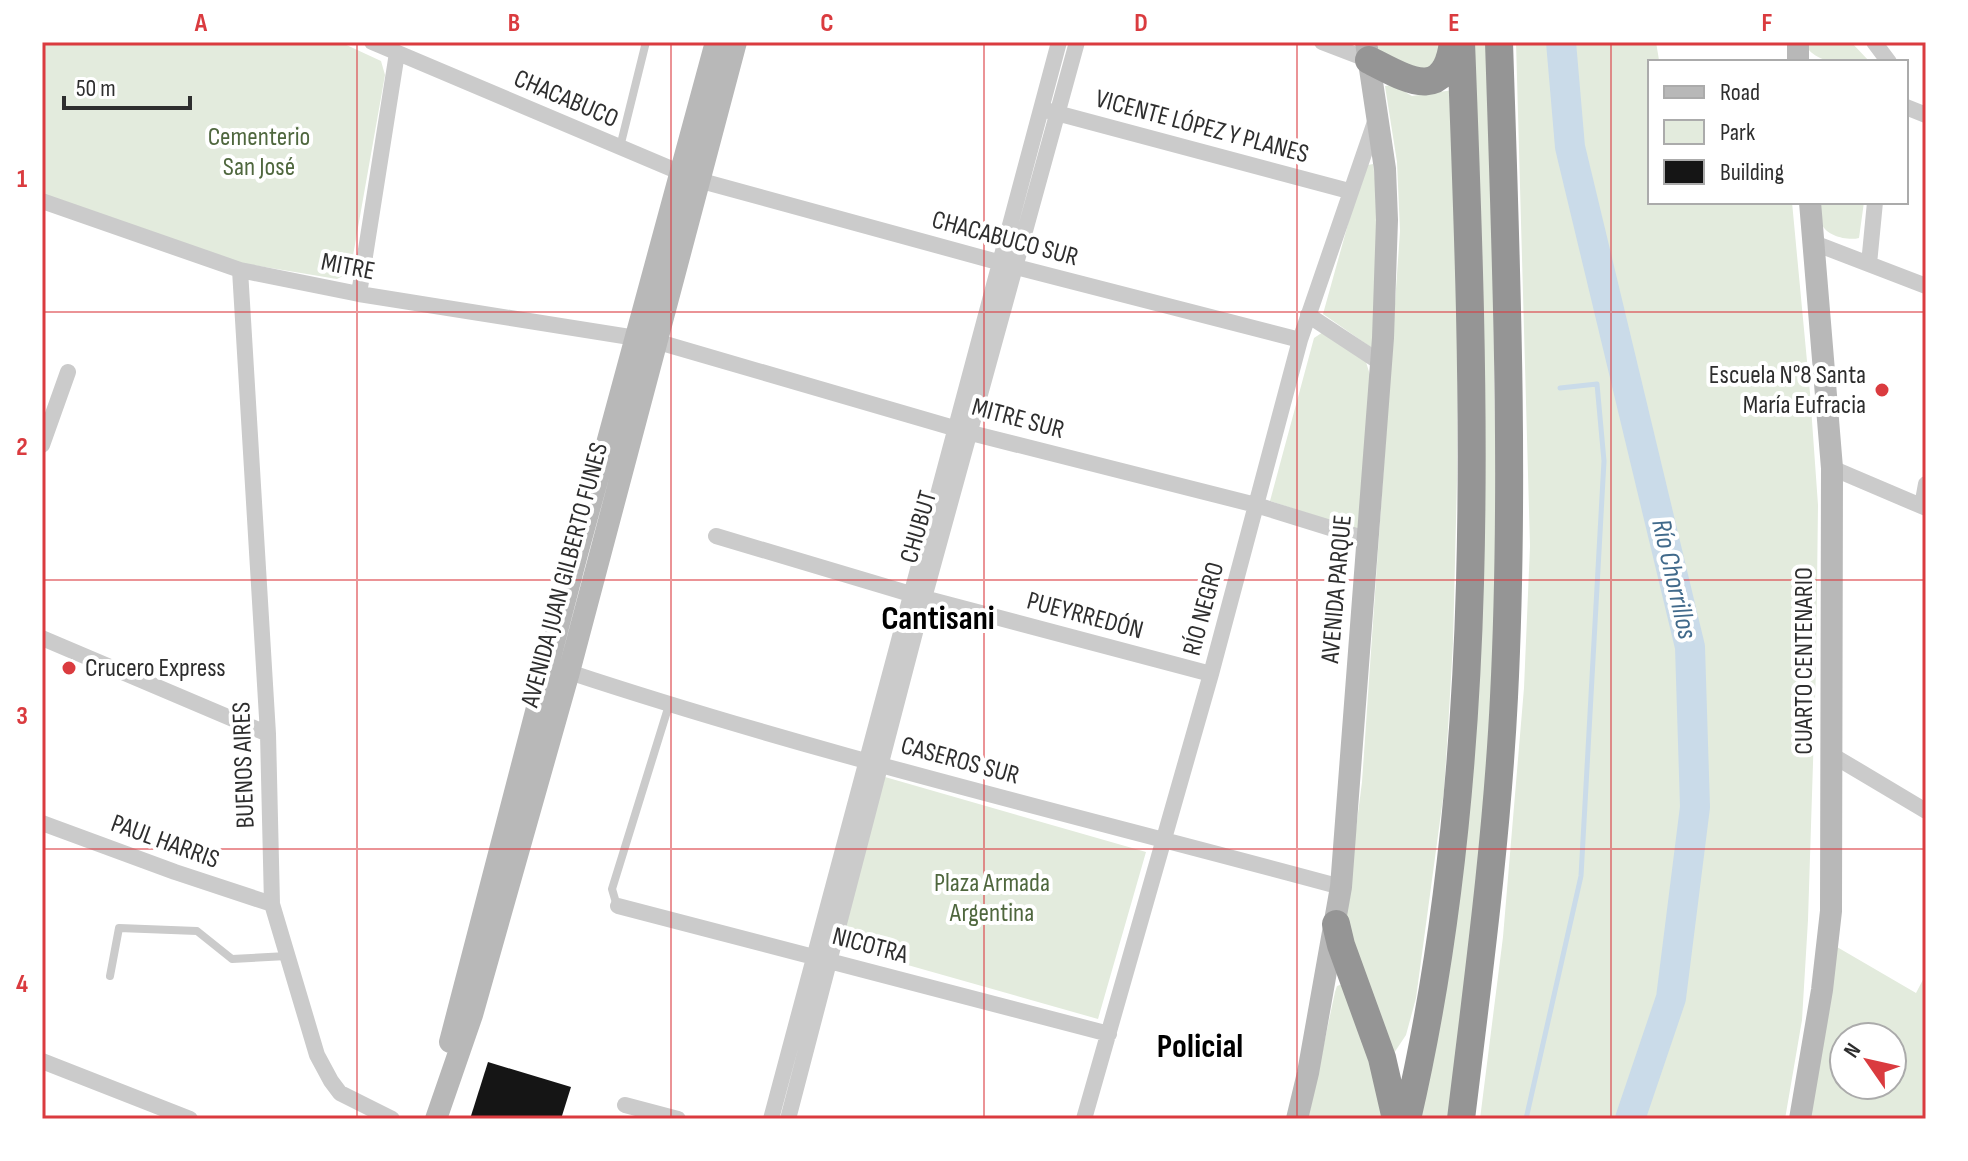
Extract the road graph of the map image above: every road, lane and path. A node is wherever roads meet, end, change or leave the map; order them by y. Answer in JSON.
{"nodes":[{"id":1,"x":372,"y":42,"type":"edge"},
{"id":2,"x":646,"y":42,"type":"edge"},
{"id":3,"x":716,"y":42,"type":"edge"},
{"id":4,"x":736,"y":42,"type":"edge"},
{"id":5,"x":1059,"y":42,"type":"edge"},
{"id":6,"x":1077,"y":42,"type":"edge"},
{"id":7,"x":1322,"y":42,"type":"edge"},
{"id":8,"x":1453,"y":42,"type":"edge"},
{"id":9,"x":1461,"y":42,"type":"edge"},
{"id":10,"x":1499,"y":42,"type":"edge"},
{"id":11,"x":1874,"y":42,"type":"edge"},
{"id":12,"x":1368,"y":51,"type":"edge"},
{"id":13,"x":397,"y":53,"type":"junction"},
{"id":14,"x":1888,"y":60,"type":"edge"},
{"id":15,"x":1049,"y":111,"type":"junction"},
{"id":16,"x":1377,"y":114,"type":"junction"},
{"id":17,"x":620,"y":148,"type":"junction"},
{"id":18,"x":689,"y":176,"type":"junction"},
{"id":19,"x":1349,"y":191,"type":"junction"},
{"id":20,"x":42,"y":201,"type":"edge"},
{"id":21,"x":1810,"y":204,"type":"edge"},
{"id":22,"x":1875,"y":204,"type":"edge"},
{"id":23,"x":1814,"y":243,"type":"junction"},
{"id":24,"x":1869,"y":264,"type":"junction"},
{"id":25,"x":1008,"y":265,"type":"junction"},
{"id":26,"x":240,"y":270,"type":"junction"},
{"id":27,"x":1926,"y":286,"type":"edge"},
{"id":28,"x":359,"y":294,"type":"junction"},
{"id":29,"x":1308,"y":315,"type":"junction"},
{"id":30,"x":645,"y":340,"type":"junction"},
{"id":31,"x":1300,"y":340,"type":"junction"},
{"id":32,"x":1381,"y":363,"type":"junction"},
{"id":33,"x":68,"y":372,"type":"dead end"},
{"id":34,"x":963,"y":430,"type":"junction"},
{"id":35,"x":42,"y":445,"type":"edge"},
{"id":36,"x":1832,"y":468,"type":"junction"},
{"id":37,"x":1926,"y":484,"type":"edge"},
{"id":38,"x":1256,"y":505,"type":"junction"},
{"id":39,"x":1924,"y":507,"type":"edge"},
{"id":40,"x":716,"y":536,"type":"dead end"},
{"id":41,"x":1369,"y":540,"type":"junction"},
{"id":42,"x":588,"y":557,"type":"junction"},
{"id":43,"x":918,"y":596,"type":"junction"},
{"id":44,"x":42,"y":638,"type":"edge"},
{"id":45,"x":569,"y":672,"type":"junction"},
{"id":46,"x":1211,"y":674,"type":"junction"},
{"id":47,"x":669,"y":705,"type":"junction"},
{"id":48,"x":268,"y":734,"type":"junction"},
{"id":49,"x":1832,"y":755,"type":"junction"},
{"id":50,"x":874,"y":763,"type":"junction"},
{"id":51,"x":1926,"y":811,"type":"edge"},
{"id":52,"x":42,"y":823,"type":"edge"},
{"id":53,"x":1165,"y":839,"type":"junction"},
{"id":54,"x":1341,"y":887,"type":"junction"},
{"id":55,"x":272,"y":904,"type":"junction"},
{"id":56,"x":618,"y":906,"type":"joint"},
{"id":57,"x":1336,"y":924,"type":"junction"},
{"id":58,"x":287,"y":956,"type":"junction"},
{"id":59,"x":823,"y":958,"type":"junction"},
{"id":60,"x":110,"y":976,"type":"dead end"},
{"id":61,"x":1109,"y":1034,"type":"junction"},
{"id":62,"x":42,"y":1061,"type":"edge"},
{"id":63,"x":625,"y":1105,"type":"dead end"},
{"id":64,"x":190,"y":1119,"type":"edge"},
{"id":65,"x":392,"y":1119,"type":"edge"},
{"id":66,"x":435,"y":1119,"type":"edge"},
{"id":67,"x":678,"y":1119,"type":"edge"},
{"id":68,"x":771,"y":1119,"type":"edge"},
{"id":69,"x":788,"y":1119,"type":"edge"},
{"id":70,"x":1084,"y":1119,"type":"edge"},
{"id":71,"x":1297,"y":1119,"type":"edge"},
{"id":72,"x":1396,"y":1119,"type":"edge"},
{"id":73,"x":1407,"y":1119,"type":"edge"},
{"id":74,"x":1461,"y":1119,"type":"edge"},
{"id":75,"x":1800,"y":1119,"type":"edge"}],
"edges":[{"from":1,"to":13,"type":"street","name":"CHACABUCO"},
{"from":2,"to":17,"type":"lane"},
{"from":3,"to":18,"type":"main road","name":"AVENIDA JUAN GILBERTO FUNES"},
{"from":4,"to":18,"type":"main road","name":"AVENIDA JUAN GILBERTO FUNES"},
{"from":5,"to":15,"type":"street","name":"CHUBUT"},
{"from":6,"to":15,"type":"street","name":"CHUBUT"},
{"from":7,"to":12,"type":"street"},
{"from":8,"to":12,"type":"highway"},
{"from":9,"to":73,"type":"highway"},
{"from":10,"to":74,"type":"highway"},
{"from":11,"to":14,"type":"street"},
{"from":12,"to":16,"type":"main road","name":"AVENIDA PARQUE"},
{"from":13,"to":17,"type":"street","name":"CHACABUCO"},
{"from":13,"to":28,"type":"street"},
{"from":15,"to":19,"type":"street","name":"VICENTE LÓPEZ Y PLANES"},
{"from":15,"to":25,"type":"street","name":"CHUBUT"},
{"from":16,"to":19,"type":"street","name":"RÍO NEGRO"},
{"from":16,"to":32,"type":"main road","name":"AVENIDA PARQUE"},
{"from":17,"to":18,"type":"street","name":"CHACABUCO"},
{"from":18,"to":25,"type":"street","name":"CHACABUCO SUR"},
{"from":18,"to":30,"type":"main road","name":"AVENIDA JUAN GILBERTO FUNES"},
{"from":19,"to":29,"type":"street","name":"RÍO NEGRO"},
{"from":20,"to":26,"type":"street","name":"MITRE"},
{"from":21,"to":23,"type":"main road","name":"CUARTO CENTENARIO"},
{"from":22,"to":24,"type":"street"},
{"from":23,"to":24,"type":"street"},
{"from":23,"to":36,"type":"main road","name":"CUARTO CENTENARIO"},
{"from":24,"to":27,"type":"street"},
{"from":25,"to":31,"type":"street","name":"CHACABUCO SUR"},
{"from":25,"to":34,"type":"street","name":"CHUBUT"},
{"from":26,"to":28,"type":"street","name":"MITRE"},
{"from":26,"to":48,"type":"street","name":"BUENOS AIRES"},
{"from":28,"to":30,"type":"street","name":"MITRE"},
{"from":29,"to":31,"type":"street","name":"RÍO NEGRO"},
{"from":29,"to":32,"type":"street"},
{"from":30,"to":34,"type":"street","name":"MITRE SUR"},
{"from":30,"to":42,"type":"main road","name":"AVENIDA JUAN GILBERTO FUNES"},
{"from":31,"to":38,"type":"street","name":"RÍO NEGRO"},
{"from":32,"to":41,"type":"main road","name":"AVENIDA PARQUE"},
{"from":33,"to":35,"type":"street"},
{"from":34,"to":38,"type":"street","name":"MITRE SUR"},
{"from":34,"to":43,"type":"street","name":"CHUBUT"},
{"from":36,"to":39,"type":"street"},
{"from":36,"to":49,"type":"main road","name":"CUARTO CENTENARIO"},
{"from":37,"to":39,"type":"street"},
{"from":38,"to":41,"type":"street","name":"MITRE SUR"},
{"from":38,"to":46,"type":"street","name":"RÍO NEGRO"},
{"from":40,"to":43,"type":"street","name":"PUEYRREDÓN"},
{"from":41,"to":54,"type":"main road","name":"AVENIDA PARQUE"},
{"from":42,"to":45,"type":"main road","name":"AVENIDA JUAN GILBERTO FUNES"},
{"from":42,"to":66,"type":"main road","name":"AVENIDA JUAN GILBERTO FUNES"},
{"from":43,"to":46,"type":"street","name":"PUEYRREDÓN"},
{"from":43,"to":50,"type":"street","name":"CHUBUT"},
{"from":44,"to":48,"type":"street"},
{"from":45,"to":47,"type":"street","name":"CASEROS SUR"},
{"from":45,"to":66,"type":"main road","name":"AVENIDA JUAN GILBERTO FUNES"},
{"from":46,"to":53,"type":"street","name":"RÍO NEGRO"},
{"from":47,"to":50,"type":"street","name":"CASEROS SUR"},
{"from":47,"to":56,"type":"lane"},
{"from":48,"to":55,"type":"street","name":"BUENOS AIRES"},
{"from":49,"to":51,"type":"street"},
{"from":49,"to":75,"type":"main road","name":"CUARTO CENTENARIO"},
{"from":50,"to":53,"type":"street","name":"CASEROS SUR"},
{"from":50,"to":59,"type":"street","name":"CHUBUT"},
{"from":52,"to":55,"type":"street","name":"PAUL HARRIS"},
{"from":53,"to":54,"type":"street","name":"CASEROS SUR"},
{"from":53,"to":61,"type":"street","name":"RÍO NEGRO"},
{"from":54,"to":57,"type":"main road","name":"AVENIDA PARQUE"},
{"from":55,"to":58,"type":"street","name":"BUENOS AIRES"},
{"from":56,"to":59,"type":"street","name":"NICOTRA"},
{"from":57,"to":71,"type":"main road","name":"AVENIDA PARQUE"},
{"from":57,"to":72,"type":"highway"},
{"from":58,"to":60,"type":"lane"},
{"from":58,"to":65,"type":"street","name":"BUENOS AIRES"},
{"from":59,"to":61,"type":"street","name":"NICOTRA"},
{"from":59,"to":68,"type":"street","name":"CHUBUT"},
{"from":59,"to":69,"type":"street","name":"CHUBUT"},
{"from":61,"to":70,"type":"street","name":"RÍO NEGRO"},
{"from":62,"to":64,"type":"street"},
{"from":63,"to":67,"type":"street"}]}
